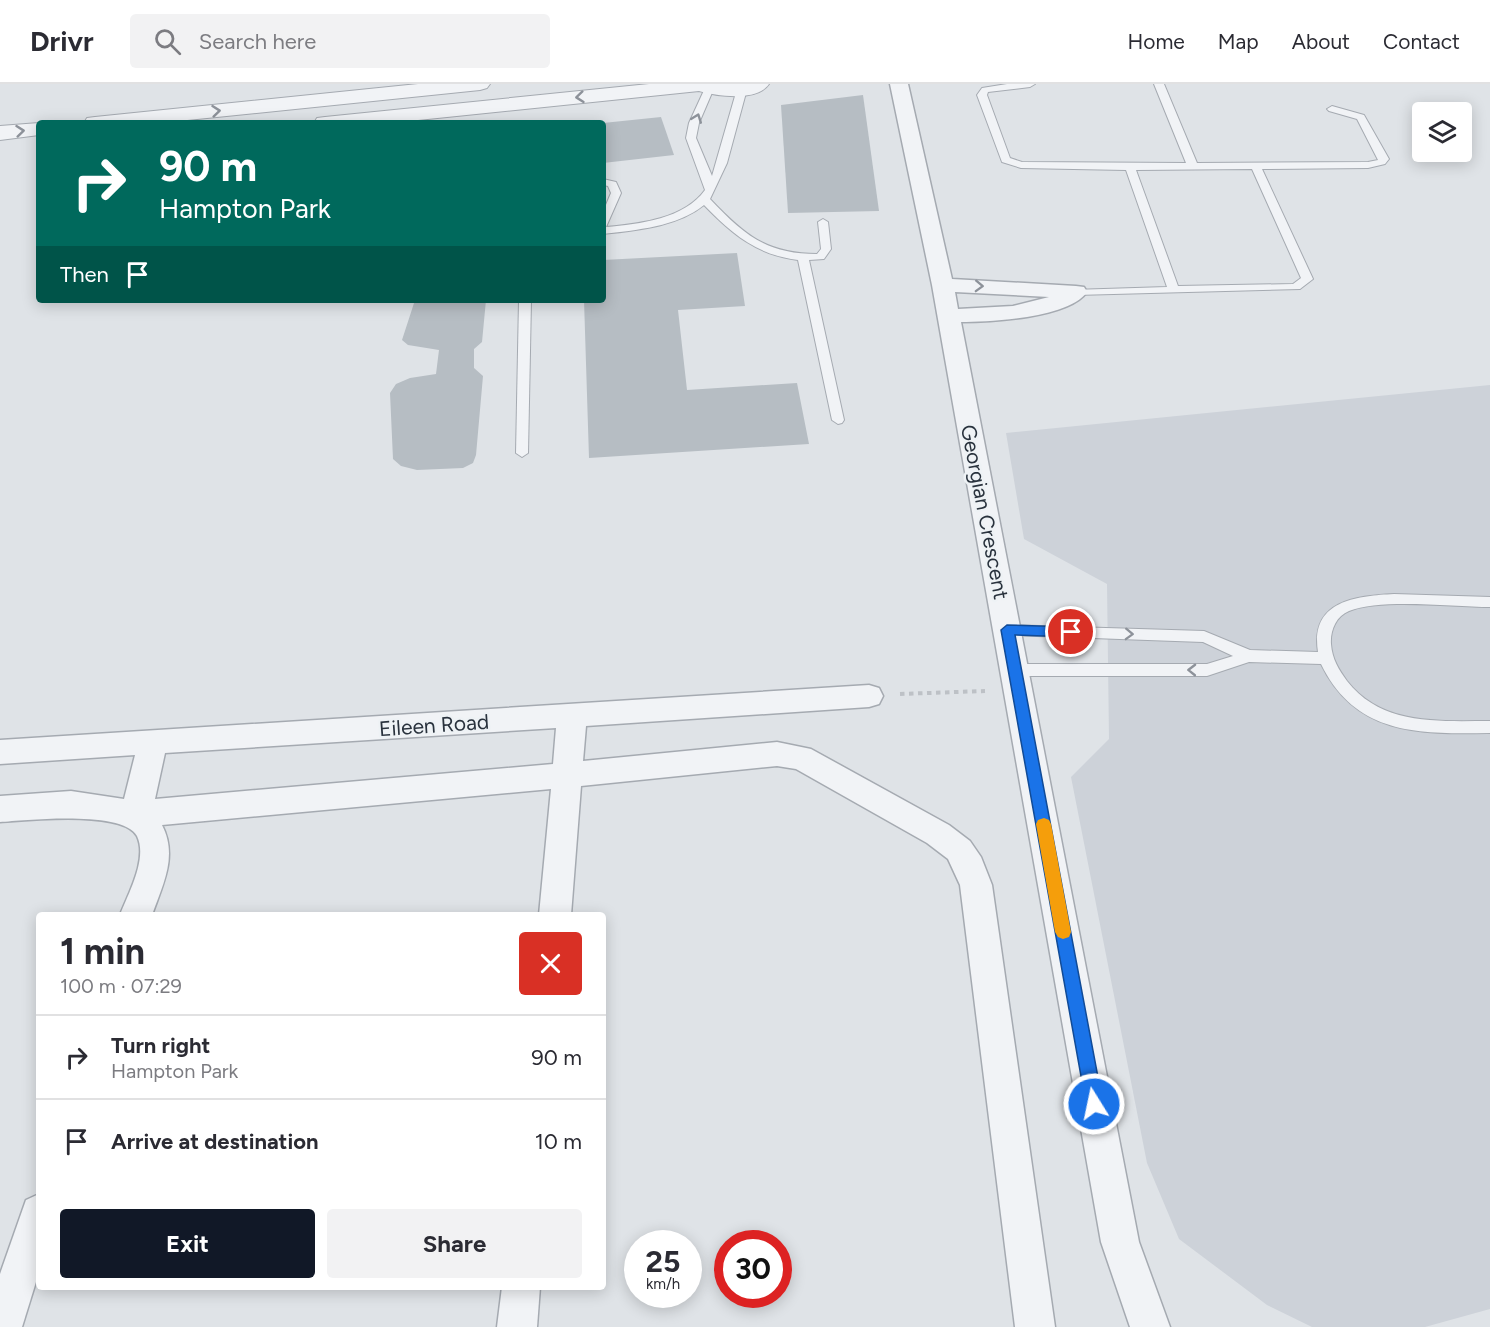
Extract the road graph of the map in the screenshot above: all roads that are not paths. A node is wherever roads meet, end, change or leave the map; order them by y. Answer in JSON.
{"nodes":[{"id":1,"x":480,"y":84,"type":"edge"},
{"id":2,"x":899,"y":84,"type":"edge"},
{"id":3,"x":1030,"y":84,"type":"edge"},
{"id":4,"x":1159,"y":84,"type":"edge"},
{"id":5,"x":703,"y":86,"type":"edge"},
{"id":6,"x":750,"y":87,"type":"edge"},
{"id":7,"x":1332,"y":109,"type":"dead end"},
{"id":8,"x":125,"y":120,"type":"edge"},
{"id":9,"x":356,"y":120,"type":"edge"},
{"id":10,"x":36,"y":129,"type":"edge"},
{"id":11,"x":0,"y":133,"type":"edge"},
{"id":12,"x":1256,"y":166,"type":"junction"},
{"id":13,"x":1130,"y":167,"type":"junction"},
{"id":14,"x":1193,"y":167,"type":"junction"},
{"id":15,"x":606,"y":183,"type":"edge"},
{"id":16,"x":711,"y":187,"type":"junction"},
{"id":17,"x":704,"y":199,"type":"junction"},
{"id":18,"x":606,"y":218,"type":"edge"},
{"id":19,"x":823,"y":222,"type":"dead end"},
{"id":20,"x":606,"y":231,"type":"edge"},
{"id":21,"x":803,"y":258,"type":"junction"},
{"id":22,"x":942,"y":285,"type":"junction"},
{"id":23,"x":1174,"y":291,"type":"junction"},
{"id":24,"x":1076,"y":292,"type":"junction"},
{"id":25,"x":525,"y":303,"type":"edge"},
{"id":26,"x":948,"y":316,"type":"junction"},
{"id":27,"x":838,"y":420,"type":"dead end"},
{"id":28,"x":522,"y":453,"type":"dead end"},
{"id":29,"x":1490,"y":602,"type":"edge"},
{"id":30,"x":1007,"y":630,"type":"junction"},
{"id":31,"x":1249,"y":656,"type":"junction"},
{"id":32,"x":1324,"y":658,"type":"junction"},
{"id":33,"x":1017,"y":680,"type":"junction"},
{"id":34,"x":869,"y":696,"type":"road end"},
{"id":35,"x":572,"y":716,"type":"junction"},
{"id":36,"x":1490,"y":727,"type":"edge"},
{"id":37,"x":153,"y":743,"type":"junction"},
{"id":38,"x":0,"y":752,"type":"edge"},
{"id":39,"x":568,"y":775,"type":"junction"},
{"id":40,"x":0,"y":809,"type":"edge"},
{"id":41,"x":136,"y":814,"type":"junction"},
{"id":42,"x":137,"y":912,"type":"edge"},
{"id":43,"x":555,"y":912,"type":"edge"},
{"id":44,"x":36,"y":1222,"type":"edge"},
{"id":45,"x":521,"y":1290,"type":"edge"},
{"id":46,"x":2,"y":1327,"type":"edge"},
{"id":47,"x":518,"y":1327,"type":"edge"},
{"id":48,"x":1035,"y":1327,"type":"edge"},
{"id":49,"x":1150,"y":1327,"type":"edge"}],
"edges":[{"from":8,"to":1,"type":"street","one_way":true},
{"from":2,"to":22,"type":"street","name":"Georgian Crescent"},
{"from":3,"to":13,"type":"lane"},
{"from":4,"to":14,"type":"lane"},
{"from":5,"to":6,"type":"street"},
{"from":5,"to":9,"type":"street","one_way":true},
{"from":16,"to":5,"type":"lane","one_way":true},
{"from":6,"to":16,"type":"lane"},
{"from":7,"to":12,"type":"lane"},
{"from":11,"to":10,"type":"street","one_way":true},
{"from":12,"to":14,"type":"lane"},
{"from":12,"to":23,"type":"lane"},
{"from":13,"to":14,"type":"lane"},
{"from":13,"to":23,"type":"lane"},
{"from":15,"to":18,"type":"lane"},
{"from":16,"to":17,"type":"lane"},
{"from":17,"to":20,"type":"lane"},
{"from":17,"to":21,"type":"lane"},
{"from":19,"to":21,"type":"lane"},
{"from":21,"to":27,"type":"lane"},
{"from":22,"to":24,"type":"street","one_way":true},
{"from":22,"to":26,"type":"street","name":"Georgian Crescent"},
{"from":23,"to":24,"type":"lane"},
{"from":24,"to":26,"type":"street"},
{"from":25,"to":28,"type":"lane"},
{"from":26,"to":30,"type":"street","name":"Georgian Crescent"},
{"from":29,"to":32,"type":"lane"},
{"from":30,"to":31,"type":"lane","one_way":true},
{"from":30,"to":33,"type":"street","name":"Georgian Crescent"},
{"from":31,"to":32,"type":"lane"},
{"from":31,"to":33,"type":"lane","one_way":true},
{"from":32,"to":36,"type":"lane"},
{"from":33,"to":49,"type":"street","name":"Georgian Crescent"},
{"from":34,"to":35,"type":"street","name":"Eileen Road"},
{"from":35,"to":37,"type":"street","name":"Eileen Road"},
{"from":35,"to":39,"type":"street"},
{"from":37,"to":38,"type":"street","name":"Eileen Road"},
{"from":37,"to":41,"type":"street"},
{"from":39,"to":41,"type":"street"},
{"from":39,"to":43,"type":"street"},
{"from":39,"to":48,"type":"street"},
{"from":40,"to":41,"type":"street"},
{"from":41,"to":42,"type":"street"},
{"from":44,"to":46,"type":"street"},
{"from":45,"to":47,"type":"street"}]}
